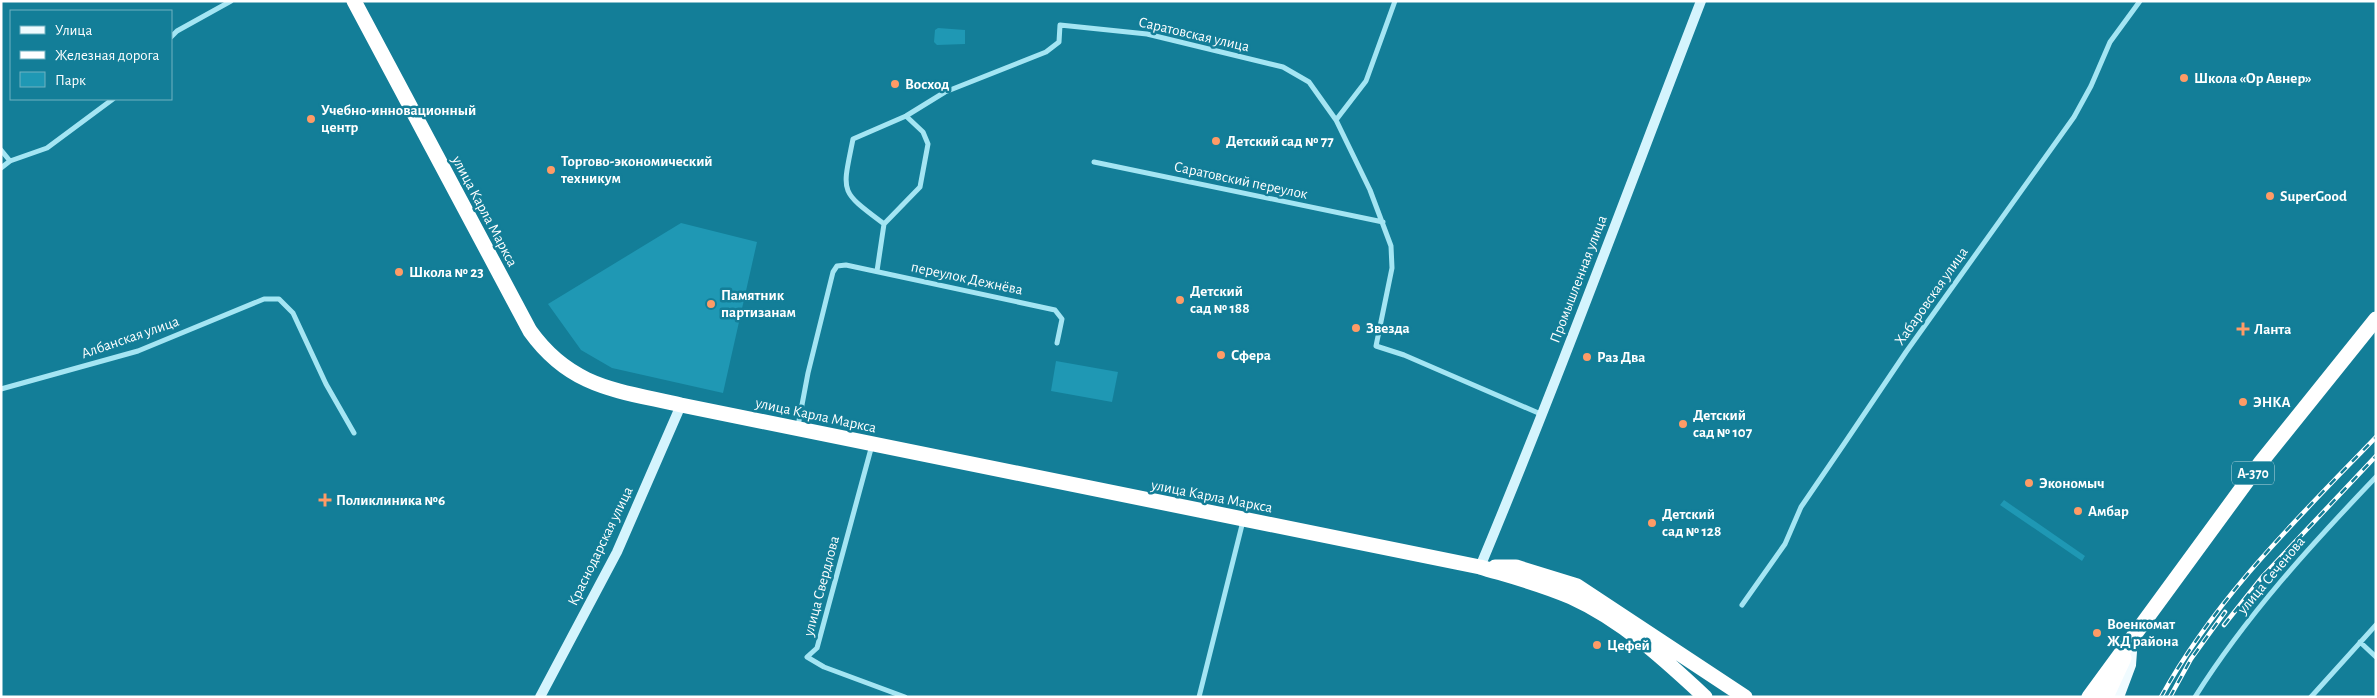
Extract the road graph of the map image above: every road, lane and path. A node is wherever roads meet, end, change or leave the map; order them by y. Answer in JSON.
{"nodes":[{"id":1,"x":231,"y":1,"type":"edge"},
{"id":2,"x":354,"y":1,"type":"edge"},
{"id":3,"x":1395,"y":1,"type":"edge"},
{"id":4,"x":1701,"y":1,"type":"edge"},
{"id":5,"x":2140,"y":1,"type":"edge"},
{"id":6,"x":172,"y":36,"type":"edge"},
{"id":7,"x":111,"y":100,"type":"edge"},
{"id":8,"x":906,"y":116,"type":"junction"},
{"id":9,"x":1336,"y":120,"type":"junction"},
{"id":10,"x":1,"y":150,"type":"edge"},
{"id":11,"x":10,"y":161,"type":"junction"},
{"id":12,"x":1094,"y":162,"type":"dead end"},
{"id":13,"x":1,"y":168,"type":"edge"},
{"id":14,"x":1383,"y":222,"type":"junction"},
{"id":15,"x":884,"y":224,"type":"junction"},
{"id":16,"x":877,"y":271,"type":"junction"},
{"id":17,"x":2376,"y":319,"type":"edge"},
{"id":18,"x":1056,"y":343,"type":"dead end"},
{"id":19,"x":1,"y":389,"type":"edge"},
{"id":20,"x":680,"y":405,"type":"junction"},
{"id":21,"x":1543,"y":415,"type":"junction"},
{"id":22,"x":798,"y":429,"type":"junction"},
{"id":23,"x":354,"y":433,"type":"dead end"},
{"id":24,"x":872,"y":444,"type":"junction"},
{"id":25,"x":2376,"y":477,"type":"edge"},
{"id":26,"x":1244,"y":520,"type":"junction"},
{"id":27,"x":1480,"y":567,"type":"junction"},
{"id":28,"x":1742,"y":606,"type":"dead end"},
{"id":29,"x":2376,"y":625,"type":"edge"},
{"id":30,"x":2132,"y":638,"type":"junction"},
{"id":31,"x":2360,"y":642,"type":"junction"},
{"id":32,"x":1673,"y":650,"type":"junction"},
{"id":33,"x":2376,"y":657,"type":"edge"},
{"id":34,"x":540,"y":697,"type":"edge"},
{"id":35,"x":905,"y":697,"type":"edge"},
{"id":36,"x":1199,"y":697,"type":"edge"},
{"id":37,"x":1705,"y":697,"type":"edge"},
{"id":38,"x":1725,"y":697,"type":"edge"},
{"id":39,"x":1745,"y":697,"type":"edge"},
{"id":40,"x":2077,"y":697,"type":"edge"},
{"id":41,"x":2089,"y":697,"type":"edge"},
{"id":42,"x":2106,"y":697,"type":"edge"},
{"id":43,"x":2118,"y":697,"type":"edge"},
{"id":44,"x":2195,"y":697,"type":"edge"},
{"id":45,"x":2312,"y":697,"type":"edge"}],
"edges":[{"from":1,"to":6,"type":"street"},
{"from":2,"to":20,"type":"highway","name":"улица Карла Маркса"},
{"from":3,"to":9,"type":"street"},
{"from":4,"to":21,"type":"street","name":"Промышленная улица"},
{"from":5,"to":28,"type":"street","name":"Хабаровская улица"},
{"from":7,"to":11,"type":"street"},
{"from":8,"to":9,"type":"street","name":"Саратовская улица"},
{"from":8,"to":15,"type":"street"},
{"from":8,"to":15,"type":"street"},
{"from":9,"to":14,"type":"street"},
{"from":10,"to":11,"type":"street"},
{"from":11,"to":13,"type":"street"},
{"from":12,"to":14,"type":"street","name":"Саратовский переулок"},
{"from":14,"to":21,"type":"street"},
{"from":15,"to":16,"type":"street"},
{"from":16,"to":18,"type":"street","name":"переулок Дежнёва"},
{"from":16,"to":22,"type":"street","name":"переулок Дежнёва"},
{"from":17,"to":30,"type":"highway","number":"А-370"},
{"from":19,"to":23,"type":"street","name":"Албанская улица"},
{"from":20,"to":22,"type":"highway","name":"улица Карла Маркса"},
{"from":20,"to":34,"type":"street","name":"Краснодарская улица"},
{"from":21,"to":27,"type":"street","name":"Промышленная улица"},
{"from":22,"to":24,"type":"highway","name":"улица Карла Маркса"},
{"from":24,"to":26,"type":"highway","name":"улица Карла Маркса"},
{"from":24,"to":35,"type":"street","name":"улица Свердлова"},
{"from":25,"to":44,"type":"street","name":"улица Сеченова"},
{"from":26,"to":27,"type":"highway","name":"улица Карла Маркса"},
{"from":26,"to":36,"type":"street"},
{"from":27,"to":32,"type":"highway","name":"улица Карла Маркса"},
{"from":27,"to":37,"type":"highway","name":"улица Карла Маркса"},
{"from":29,"to":31,"type":"street"},
{"from":30,"to":40,"type":"highway"},
{"from":30,"to":41,"type":"highway","number":"А-370"},
{"from":30,"to":42,"type":"highway","number":"А-370"},
{"from":30,"to":43,"type":"main road"},
{"from":31,"to":33,"type":"street"},
{"from":31,"to":45,"type":"street"},
{"from":32,"to":38,"type":"highway"},
{"from":32,"to":39,"type":"highway"}]}
